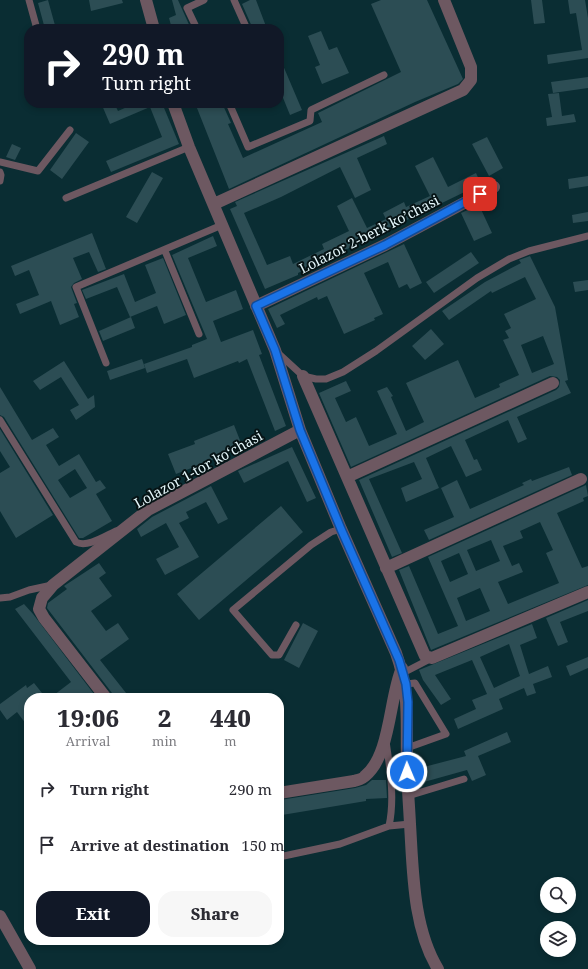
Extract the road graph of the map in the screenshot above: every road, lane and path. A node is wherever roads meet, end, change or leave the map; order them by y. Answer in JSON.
{"nodes":[{"id":1,"x":29,"y":0,"type":"edge"},
{"id":2,"x":146,"y":0,"type":"edge"},
{"id":3,"x":204,"y":0,"type":"edge"},
{"id":4,"x":234,"y":0,"type":"edge"},
{"id":5,"x":444,"y":0,"type":"edge"},
{"id":6,"x":36,"y":24,"type":"edge"},
{"id":7,"x":153,"y":24,"type":"edge"},
{"id":8,"x":195,"y":24,"type":"edge"},
{"id":9,"x":244,"y":24,"type":"edge"},
{"id":10,"x":384,"y":75,"type":"dead end"},
{"id":11,"x":175,"y":108,"type":"edge"},
{"id":12,"x":231,"y":108,"type":"edge"},
{"id":13,"x":70,"y":130,"type":"dead end"},
{"id":14,"x":189,"y":147,"type":"junction"},
{"id":15,"x":0,"y":162,"type":"edge"},
{"id":16,"x":0,"y":172,"type":"edge"},
{"id":17,"x":0,"y":182,"type":"edge"},
{"id":18,"x":494,"y":187,"type":"dead end"},
{"id":19,"x":66,"y":198,"type":"dead end"},
{"id":20,"x":214,"y":204,"type":"junction"},
{"id":21,"x":222,"y":225,"type":"junction"},
{"id":22,"x":588,"y":236,"type":"edge"},
{"id":23,"x":165,"y":251,"type":"junction"},
{"id":24,"x":256,"y":306,"type":"junction"},
{"id":25,"x":199,"y":334,"type":"dead end"},
{"id":26,"x":275,"y":350,"type":"junction"},
{"id":27,"x":106,"y":363,"type":"dead end"},
{"id":28,"x":303,"y":376,"type":"junction"},
{"id":29,"x":553,"y":383,"type":"dead end"},
{"id":30,"x":0,"y":420,"type":"edge"},
{"id":31,"x":300,"y":430,"type":"junction"},
{"id":32,"x":347,"y":477,"type":"junction"},
{"id":33,"x":581,"y":479,"type":"dead end"},
{"id":34,"x":127,"y":527,"type":"junction"},
{"id":35,"x":341,"y":529,"type":"junction"},
{"id":36,"x":386,"y":568,"type":"junction"},
{"id":37,"x":52,"y":585,"type":"junction"},
{"id":38,"x":588,"y":592,"type":"edge"},
{"id":39,"x":0,"y":598,"type":"edge"},
{"id":40,"x":296,"y":625,"type":"dead end"},
{"id":41,"x":432,"y":658,"type":"junction"},
{"id":42,"x":404,"y":675,"type":"junction"},
{"id":43,"x":102,"y":693,"type":"edge"},
{"id":44,"x":386,"y":738,"type":"junction"},
{"id":45,"x":407,"y":748,"type":"junction"},
{"id":46,"x":464,"y":779,"type":"dead end"},
{"id":47,"x":284,"y":792,"type":"edge"},
{"id":48,"x":408,"y":796,"type":"junction"},
{"id":49,"x":410,"y":824,"type":"junction"},
{"id":50,"x":389,"y":826,"type":"junction"},
{"id":51,"x":284,"y":856,"type":"edge"},
{"id":52,"x":0,"y":916,"type":"edge"},
{"id":53,"x":30,"y":969,"type":"edge"},
{"id":54,"x":438,"y":969,"type":"edge"}],
"edges":[{"from":1,"to":6,"type":"lane"},
{"from":2,"to":7,"type":"street"},
{"from":3,"to":8,"type":"lane"},
{"from":4,"to":9,"type":"lane"},
{"from":5,"to":20,"type":"street"},
{"from":10,"to":12,"type":"lane"},
{"from":11,"to":14,"type":"street"},
{"from":13,"to":15,"type":"lane"},
{"from":14,"to":19,"type":"lane"},
{"from":14,"to":20,"type":"street"},
{"from":16,"to":17,"type":"lane"},
{"from":18,"to":24,"type":"street","name":"Lolazor 2-berk koʼchasi"},
{"from":20,"to":21,"type":"street"},
{"from":21,"to":23,"type":"lane"},
{"from":21,"to":24,"type":"street"},
{"from":22,"to":28,"type":"lane"},
{"from":23,"to":25,"type":"lane"},
{"from":23,"to":27,"type":"lane"},
{"from":24,"to":26,"type":"street"},
{"from":26,"to":28,"type":"lane"},
{"from":26,"to":31,"type":"street"},
{"from":28,"to":32,"type":"street"},
{"from":29,"to":32,"type":"street"},
{"from":30,"to":34,"type":"lane"},
{"from":31,"to":34,"type":"street","name":"Lolazor 1-tor ko‘chasi"},
{"from":31,"to":35,"type":"street"},
{"from":32,"to":36,"type":"street"},
{"from":33,"to":36,"type":"street"},
{"from":34,"to":37,"type":"street","name":"Lolazor 1-tor ko‘chasi"},
{"from":35,"to":40,"type":"lane"},
{"from":35,"to":42,"type":"street"},
{"from":36,"to":41,"type":"street"},
{"from":37,"to":39,"type":"lane"},
{"from":37,"to":43,"type":"street","name":"Lolazor 1-tor ko‘chasi"},
{"from":38,"to":41,"type":"street"},
{"from":41,"to":42,"type":"lane"},
{"from":42,"to":44,"type":"street"},
{"from":42,"to":45,"type":"street"},
{"from":42,"to":45,"type":"lane"},
{"from":44,"to":47,"type":"street"},
{"from":44,"to":50,"type":"lane"},
{"from":45,"to":48,"type":"street"},
{"from":46,"to":48,"type":"lane"},
{"from":48,"to":49,"type":"street"},
{"from":49,"to":50,"type":"lane"},
{"from":49,"to":54,"type":"street"},
{"from":50,"to":51,"type":"lane"},
{"from":52,"to":53,"type":"street"}]}
